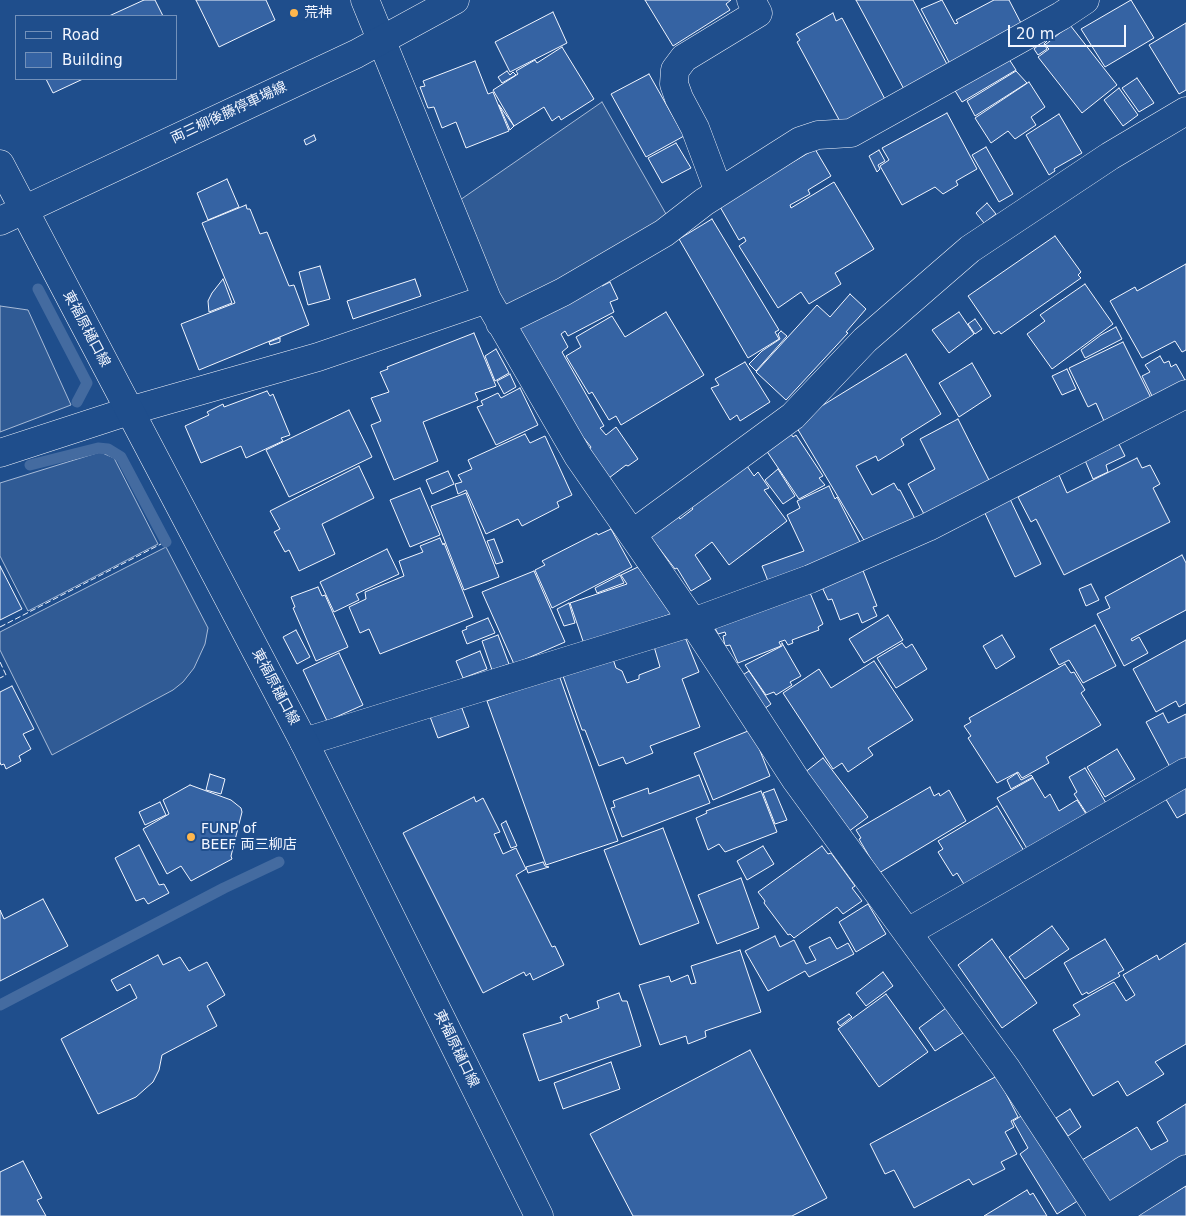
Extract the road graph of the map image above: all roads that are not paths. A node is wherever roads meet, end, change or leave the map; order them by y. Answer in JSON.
{"nodes":[{"id":1,"x":365,"y":0,"type":"edge"},
{"id":2,"x":456,"y":0,"type":"edge"},
{"id":3,"x":751,"y":0,"type":"edge"},
{"id":4,"x":1085,"y":0,"type":"edge"},
{"id":5,"x":1057,"y":8,"type":"edge"},
{"id":6,"x":382,"y":41,"type":"junction"},
{"id":7,"x":1186,"y":111,"type":"edge"},
{"id":8,"x":0,"y":164,"type":"edge"},
{"id":9,"x":719,"y":192,"type":"junction"},
{"id":10,"x":12,"y":215,"type":"edge"},
{"id":11,"x":488,"y":299,"type":"junction"},
{"id":12,"x":500,"y":323,"type":"junction"},
{"id":13,"x":1186,"y":394,"type":"edge"},
{"id":14,"x":129,"y":411,"type":"junction"},
{"id":15,"x":0,"y":453,"type":"edge"},
{"id":16,"x":632,"y":534,"type":"junction"},
{"id":17,"x":693,"y":622,"type":"junction"},
{"id":18,"x":304,"y":742,"type":"junction"},
{"id":19,"x":1186,"y":772,"type":"edge"},
{"id":20,"x":908,"y":932,"type":"junction"},
{"id":21,"x":1186,"y":1170,"type":"edge"},
{"id":22,"x":539,"y":1216,"type":"edge"},
{"id":23,"x":1103,"y":1216,"type":"edge"},
{"id":24,"x":1112,"y":1216,"type":"edge"}],
"edges":[{"from":1,"to":6,"type":"street"},
{"from":2,"to":6,"type":"street","name":"両三柳後藤停車場線"},
{"from":3,"to":9,"type":"street"},
{"from":4,"to":5,"type":"street"},
{"from":5,"to":9,"type":"street"},
{"from":6,"to":10,"type":"street","name":"両三柳後藤停車場線"},
{"from":6,"to":11,"type":"street"},
{"from":7,"to":16,"type":"street"},
{"from":8,"to":10,"type":"street","name":"東福原樋口線"},
{"from":9,"to":12,"type":"street"},
{"from":10,"to":14,"type":"street","name":"東福原樋口線"},
{"from":11,"to":12,"type":"street"},
{"from":11,"to":14,"type":"street"},
{"from":12,"to":16,"type":"street"},
{"from":13,"to":17,"type":"street"},
{"from":14,"to":15,"type":"street"},
{"from":14,"to":18,"type":"street","name":"東福原樋口線"},
{"from":16,"to":17,"type":"street"},
{"from":17,"to":18,"type":"street"},
{"from":17,"to":20,"type":"street"},
{"from":18,"to":22,"type":"street","name":"東福原樋口線"},
{"from":19,"to":20,"type":"street"},
{"from":20,"to":23,"type":"street"},
{"from":21,"to":24,"type":"street"}]}
